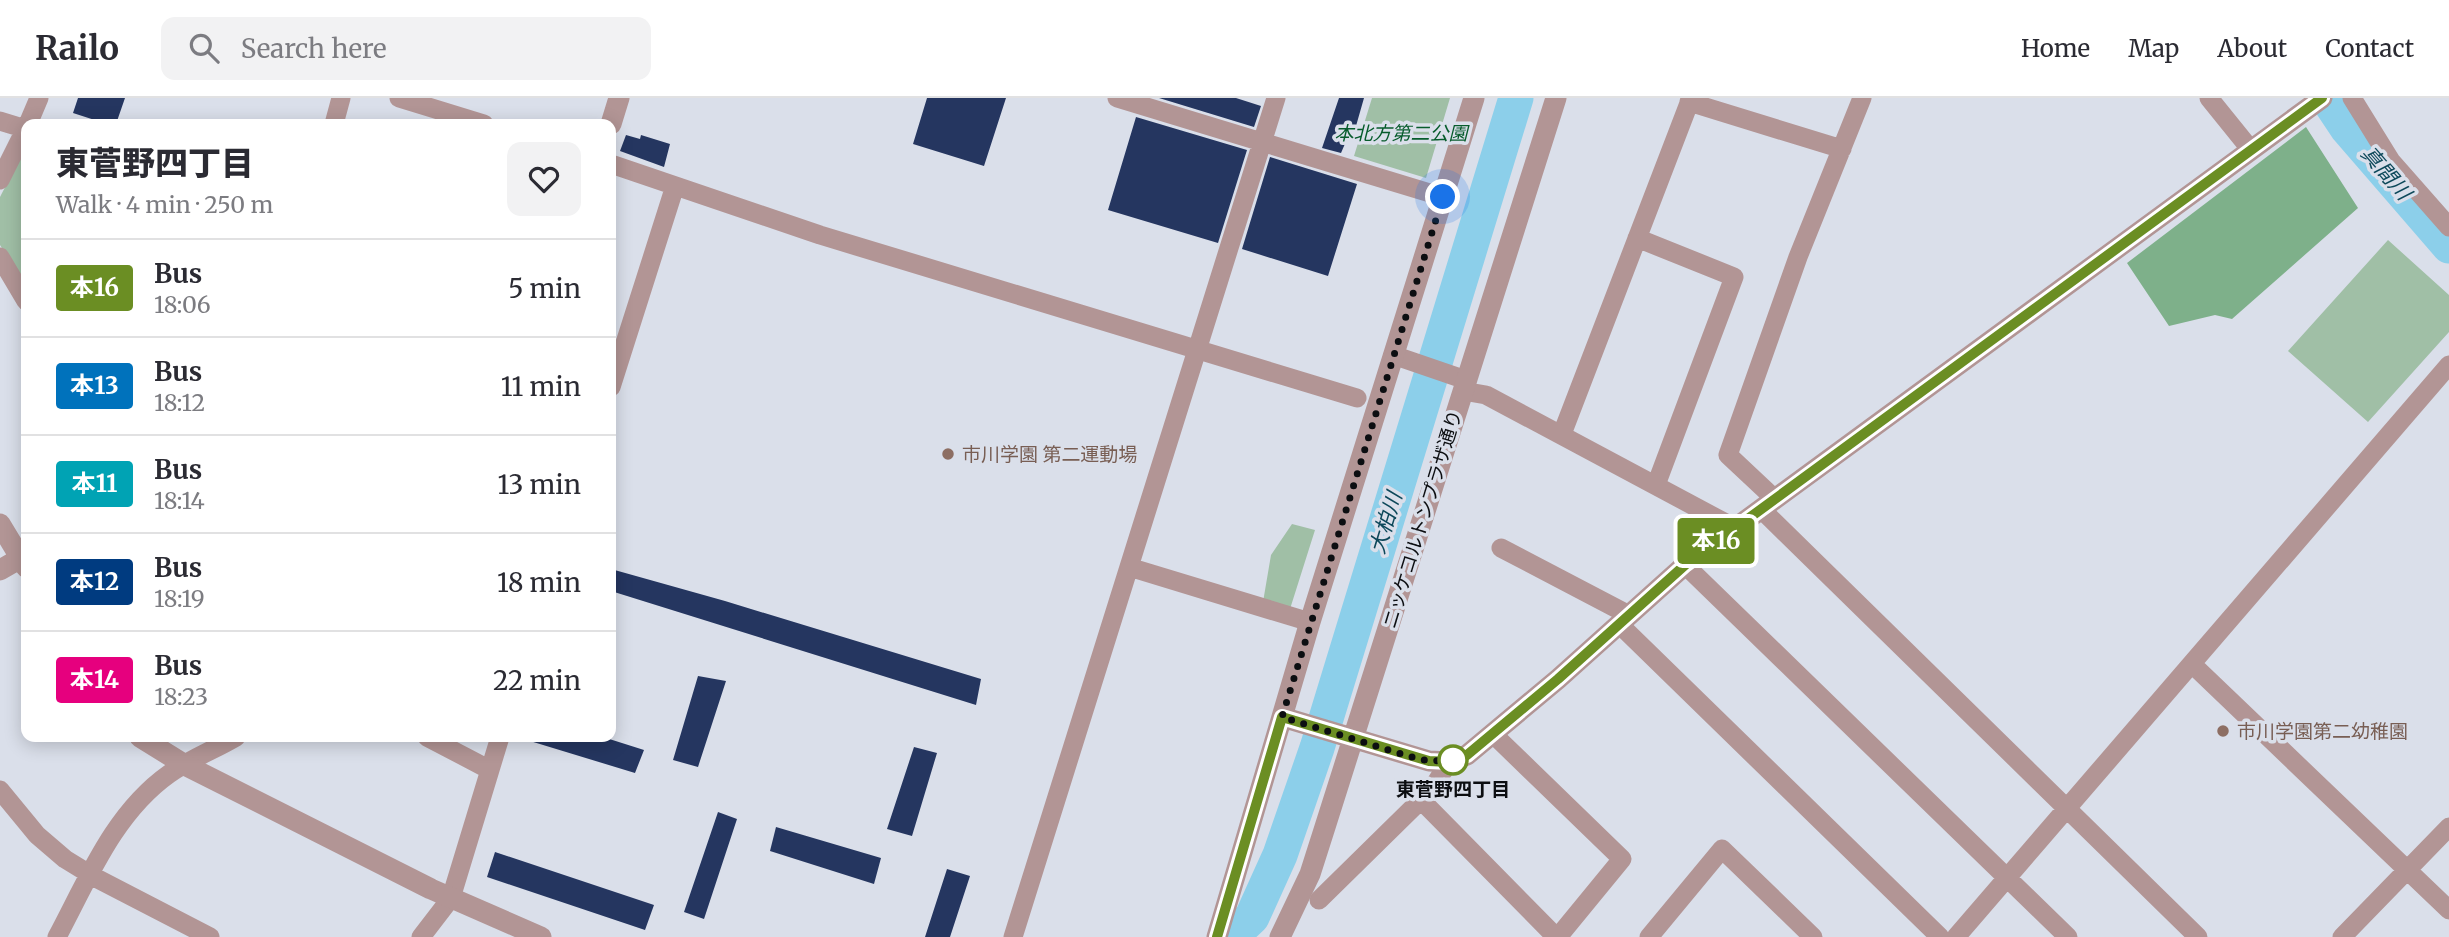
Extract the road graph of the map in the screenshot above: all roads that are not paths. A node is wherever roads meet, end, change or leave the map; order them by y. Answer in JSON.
{"nodes":[{"id":1,"x":39,"y":98,"type":"edge"},
{"id":2,"x":341,"y":98,"type":"edge"},
{"id":3,"x":399,"y":98,"type":"edge"},
{"id":4,"x":619,"y":98,"type":"edge"},
{"id":5,"x":1117,"y":98,"type":"edge"},
{"id":6,"x":1276,"y":98,"type":"edge"},
{"id":7,"x":1474,"y":98,"type":"edge"},
{"id":8,"x":1556,"y":98,"type":"edge"},
{"id":9,"x":1862,"y":98,"type":"edge"},
{"id":10,"x":2209,"y":98,"type":"edge"},
{"id":11,"x":2352,"y":98,"type":"edge"},
{"id":12,"x":1690,"y":100,"type":"edge"},
{"id":13,"x":2315,"y":103,"type":"edge"},
{"id":14,"x":31,"y":119,"type":"edge"},
{"id":15,"x":335,"y":119,"type":"edge"},
{"id":16,"x":468,"y":119,"type":"edge"},
{"id":17,"x":613,"y":119,"type":"edge"},
{"id":18,"x":0,"y":121,"type":"edge"},
{"id":19,"x":21,"y":126,"type":"edge"},
{"id":20,"x":21,"y":140,"type":"edge"},
{"id":21,"x":1261,"y":143,"type":"junction"},
{"id":22,"x":1842,"y":149,"type":"junction"},
{"id":23,"x":2251,"y":150,"type":"junction"},
{"id":24,"x":616,"y":166,"type":"edge"},
{"id":25,"x":0,"y":180,"type":"edge"},
{"id":26,"x":675,"y":186,"type":"junction"},
{"id":27,"x":1443,"y":197,"type":"junction"},
{"id":28,"x":2449,"y":227,"type":"edge"},
{"id":29,"x":1637,"y":238,"type":"junction"},
{"id":30,"x":0,"y":257,"type":"edge"},
{"id":31,"x":21,"y":293,"type":"edge"},
{"id":32,"x":1197,"y":349,"type":"junction"},
{"id":33,"x":616,"y":355,"type":"edge"},
{"id":34,"x":1393,"y":355,"type":"junction"},
{"id":35,"x":2449,"y":365,"type":"edge"},
{"id":36,"x":1464,"y":385,"type":"junction"},
{"id":37,"x":1357,"y":398,"type":"dead end"},
{"id":38,"x":1562,"y":434,"type":"junction"},
{"id":39,"x":1656,"y":485,"type":"junction"},
{"id":40,"x":1768,"y":504,"type":"junction"},
{"id":41,"x":0,"y":524,"type":"edge"},
{"id":42,"x":1735,"y":528,"type":"junction"},
{"id":43,"x":1502,"y":548,"type":"dead end"},
{"id":44,"x":21,"y":556,"type":"edge"},
{"id":45,"x":21,"y":561,"type":"edge"},
{"id":46,"x":1685,"y":565,"type":"junction"},
{"id":47,"x":1129,"y":568,"type":"junction"},
{"id":48,"x":0,"y":570,"type":"edge"},
{"id":49,"x":1624,"y":620,"type":"junction"},
{"id":50,"x":1310,"y":622,"type":"junction"},
{"id":51,"x":2192,"y":664,"type":"junction"},
{"id":52,"x":1289,"y":719,"type":"junction"},
{"id":53,"x":1493,"y":734,"type":"junction"},
{"id":54,"x":1346,"y":735,"type":"junction"},
{"id":55,"x":148,"y":742,"type":"edge"},
{"id":56,"x":227,"y":742,"type":"edge"},
{"id":57,"x":437,"y":742,"type":"edge"},
{"id":58,"x":498,"y":742,"type":"edge"},
{"id":59,"x":1449,"y":762,"type":"junction"},
{"id":60,"x":185,"y":765,"type":"junction"},
{"id":61,"x":490,"y":770,"type":"junction"},
{"id":62,"x":0,"y":790,"type":"edge"},
{"id":63,"x":1421,"y":800,"type":"junction"},
{"id":64,"x":2066,"y":808,"type":"junction"},
{"id":65,"x":2449,"y":827,"type":"edge"},
{"id":66,"x":2408,"y":870,"type":"junction"},
{"id":67,"x":90,"y":874,"type":"junction"},
{"id":68,"x":2007,"y":877,"type":"junction"},
{"id":69,"x":451,"y":898,"type":"junction"},
{"id":70,"x":1319,"y":900,"type":"dead end"},
{"id":71,"x":2449,"y":910,"type":"edge"},
{"id":72,"x":57,"y":937,"type":"edge"},
{"id":73,"x":210,"y":937,"type":"edge"},
{"id":74,"x":421,"y":937,"type":"edge"},
{"id":75,"x":541,"y":937,"type":"edge"},
{"id":76,"x":1013,"y":937,"type":"edge"},
{"id":77,"x":1217,"y":937,"type":"edge"},
{"id":78,"x":1280,"y":937,"type":"edge"},
{"id":79,"x":1557,"y":937,"type":"edge"},
{"id":80,"x":1649,"y":937,"type":"edge"},
{"id":81,"x":1813,"y":937,"type":"edge"},
{"id":82,"x":1940,"y":937,"type":"edge"},
{"id":83,"x":1956,"y":937,"type":"edge"},
{"id":84,"x":2068,"y":937,"type":"edge"},
{"id":85,"x":2198,"y":937,"type":"edge"},
{"id":86,"x":2342,"y":937,"type":"edge"}],
"edges":[{"from":1,"to":14,"type":"street"},
{"from":2,"to":15,"type":"street"},
{"from":3,"to":16,"type":"street"},
{"from":4,"to":17,"type":"street"},
{"from":5,"to":21,"type":"street"},
{"from":6,"to":21,"type":"street"},
{"from":7,"to":27,"type":"street"},
{"from":8,"to":36,"type":"street","name":"ニッケコルトンプラザ通り"},
{"from":9,"to":22,"type":"street"},
{"from":10,"to":23,"type":"street"},
{"from":11,"to":28,"type":"street"},
{"from":12,"to":22,"type":"street"},
{"from":12,"to":29,"type":"street"},
{"from":13,"to":23,"type":"street"},
{"from":18,"to":19,"type":"street"},
{"from":20,"to":25,"type":"street"},
{"from":21,"to":27,"type":"street"},
{"from":21,"to":32,"type":"street"},
{"from":22,"to":40,"type":"street"},
{"from":23,"to":40,"type":"street"},
{"from":24,"to":26,"type":"street"},
{"from":26,"to":32,"type":"street"},
{"from":26,"to":33,"type":"street"},
{"from":27,"to":34,"type":"street"},
{"from":29,"to":38,"type":"street"},
{"from":29,"to":39,"type":"street"},
{"from":30,"to":31,"type":"street"},
{"from":32,"to":37,"type":"street"},
{"from":32,"to":47,"type":"street"},
{"from":34,"to":36,"type":"street"},
{"from":34,"to":50,"type":"street"},
{"from":35,"to":51,"type":"street"},
{"from":36,"to":38,"type":"street"},
{"from":36,"to":54,"type":"street","name":"ニッケコルトンプラザ通り"},
{"from":38,"to":39,"type":"street"},
{"from":39,"to":42,"type":"street"},
{"from":40,"to":42,"type":"street"},
{"from":40,"to":64,"type":"street"},
{"from":41,"to":44,"type":"street"},
{"from":42,"to":46,"type":"street"},
{"from":43,"to":49,"type":"street"},
{"from":45,"to":48,"type":"street"},
{"from":46,"to":49,"type":"street"},
{"from":46,"to":68,"type":"street"},
{"from":47,"to":50,"type":"street"},
{"from":47,"to":76,"type":"street"},
{"from":49,"to":53,"type":"street"},
{"from":49,"to":82,"type":"street"},
{"from":50,"to":52,"type":"street"},
{"from":51,"to":64,"type":"street"},
{"from":51,"to":66,"type":"street"},
{"from":52,"to":54,"type":"street"},
{"from":52,"to":77,"type":"street"},
{"from":53,"to":59,"type":"street"},
{"from":53,"to":79,"type":"street"},
{"from":54,"to":59,"type":"street"},
{"from":54,"to":78,"type":"street","name":"ニッケコルトンプラザ通り"},
{"from":55,"to":60,"type":"street"},
{"from":56,"to":60,"type":"street"},
{"from":57,"to":61,"type":"street"},
{"from":58,"to":61,"type":"street"},
{"from":59,"to":63,"type":"street"},
{"from":60,"to":67,"type":"street"},
{"from":60,"to":69,"type":"street"},
{"from":61,"to":69,"type":"street"},
{"from":62,"to":67,"type":"street"},
{"from":63,"to":70,"type":"street"},
{"from":63,"to":79,"type":"street"},
{"from":64,"to":68,"type":"street"},
{"from":64,"to":85,"type":"street"},
{"from":65,"to":66,"type":"street"},
{"from":66,"to":71,"type":"street"},
{"from":66,"to":86,"type":"street"},
{"from":67,"to":72,"type":"street"},
{"from":67,"to":73,"type":"street"},
{"from":68,"to":83,"type":"street"},
{"from":68,"to":84,"type":"street"},
{"from":69,"to":74,"type":"street"},
{"from":69,"to":75,"type":"street"},
{"from":80,"to":81,"type":"street"}]}
